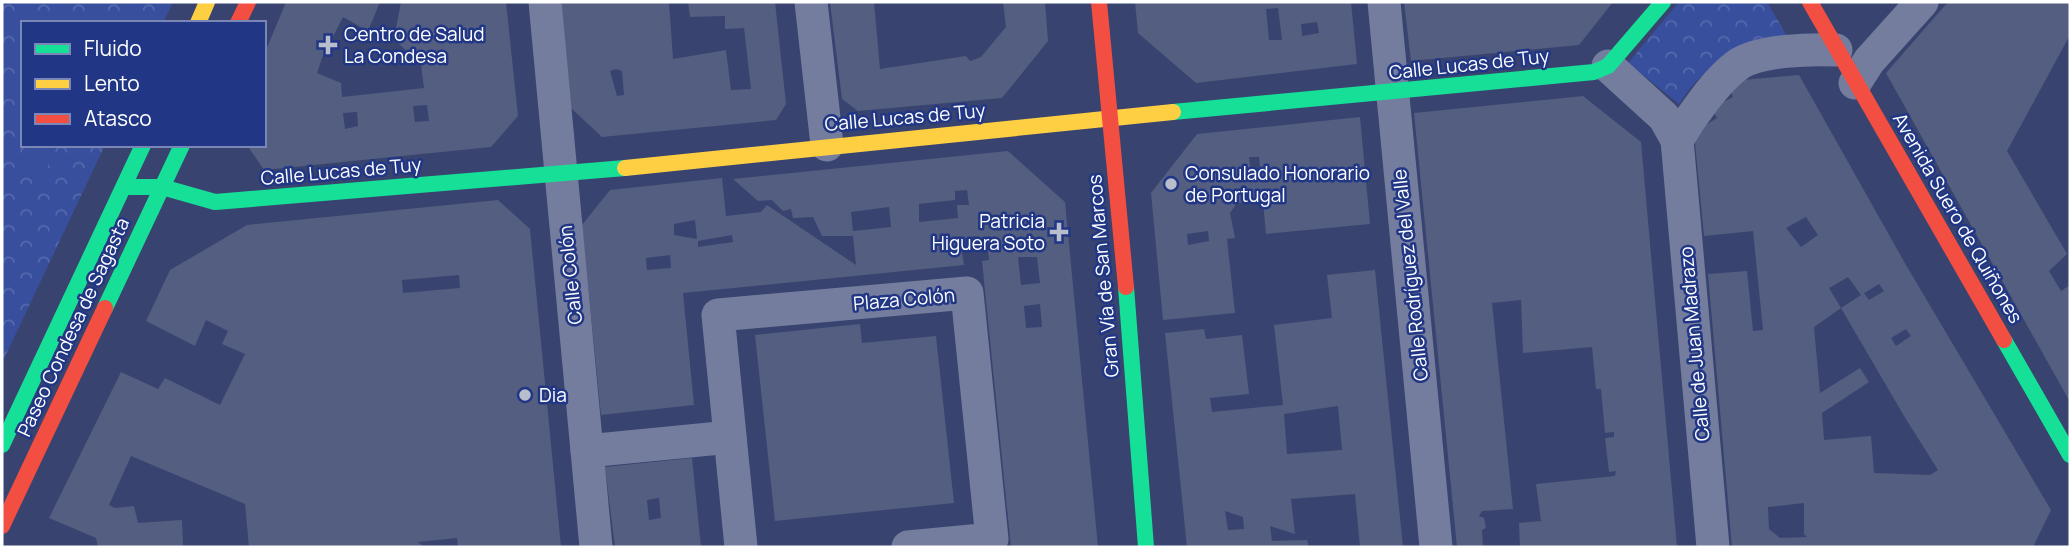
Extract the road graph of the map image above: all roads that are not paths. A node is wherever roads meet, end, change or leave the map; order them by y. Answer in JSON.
{"nodes":[{"id":1,"x":207,"y":2,"type":"edge"},
{"id":2,"x":248,"y":2,"type":"edge"},
{"id":3,"x":545,"y":2,"type":"edge"},
{"id":4,"x":811,"y":2,"type":"edge"},
{"id":5,"x":1099,"y":2,"type":"edge"},
{"id":6,"x":1384,"y":2,"type":"edge"},
{"id":7,"x":1663,"y":2,"type":"edge"},
{"id":8,"x":1810,"y":2,"type":"edge"},
{"id":9,"x":1922,"y":2,"type":"edge"},
{"id":10,"x":199,"y":21,"type":"edge"},
{"id":11,"x":239,"y":21,"type":"edge"},
{"id":12,"x":1836,"y":50,"type":"junction"},
{"id":13,"x":1608,"y":66,"type":"junction"},
{"id":14,"x":1855,"y":83,"type":"junction"},
{"id":15,"x":1392,"y":93,"type":"junction"},
{"id":16,"x":1110,"y":118,"type":"junction"},
{"id":17,"x":1676,"y":140,"type":"junction"},
{"id":18,"x":827,"y":145,"type":"junction"},
{"id":19,"x":142,"y":147,"type":"edge"},
{"id":20,"x":180,"y":147,"type":"edge"},
{"id":21,"x":560,"y":175,"type":"junction"},
{"id":22,"x":122,"y":187,"type":"junction"},
{"id":23,"x":162,"y":187,"type":"junction"},
{"id":24,"x":730,"y":437,"type":"junction"},
{"id":25,"x":2,"y":445,"type":"edge"},
{"id":26,"x":587,"y":451,"type":"junction"},
{"id":27,"x":2070,"y":455,"type":"edge"},
{"id":28,"x":2,"y":526,"type":"edge"},
{"id":29,"x":596,"y":547,"type":"edge"},
{"id":30,"x":741,"y":547,"type":"edge"},
{"id":31,"x":908,"y":547,"type":"edge"},
{"id":32,"x":1146,"y":547,"type":"edge"},
{"id":33,"x":1436,"y":547,"type":"edge"},
{"id":34,"x":1713,"y":547,"type":"edge"}],
"edges":[{"from":1,"to":10,"type":"street"},
{"from":2,"to":11,"type":"street"},
{"from":3,"to":21,"type":"street","name":"Calle Colón"},
{"from":4,"to":18,"type":"street"},
{"from":5,"to":16,"type":"street","name":"Gran Vía de San Marcos"},
{"from":6,"to":15,"type":"street","name":"Calle Rodríguez del Valle"},
{"from":7,"to":13,"type":"street"},
{"from":8,"to":12,"type":"street","name":"Avenida Suero de Quiñones"},
{"from":9,"to":14,"type":"street"},
{"from":12,"to":14,"type":"street","name":"Avenida Suero de Quiñones"},
{"from":12,"to":17,"type":"street"},
{"from":13,"to":15,"type":"street","name":"Calle Lucas de Tuy"},
{"from":13,"to":17,"type":"street","name":"Calle de Juan Madrazo"},
{"from":14,"to":27,"type":"street","name":"Avenida Suero de Quiñones"},
{"from":15,"to":16,"type":"street","name":"Calle Lucas de Tuy"},
{"from":15,"to":33,"type":"street","name":"Calle Rodríguez del Valle"},
{"from":16,"to":18,"type":"street","name":"Calle Lucas de Tuy"},
{"from":16,"to":32,"type":"street","name":"Gran Vía de San Marcos"},
{"from":17,"to":34,"type":"street","name":"Calle de Juan Madrazo"},
{"from":18,"to":21,"type":"street","name":"Calle Lucas de Tuy"},
{"from":19,"to":22,"type":"street","name":"Paseo Condesa de Sagasta"},
{"from":20,"to":23,"type":"street","name":"Paseo Condesa de Sagasta"},
{"from":21,"to":23,"type":"street","name":"Calle Lucas de Tuy"},
{"from":21,"to":26,"type":"street","name":"Calle Colón"},
{"from":22,"to":23,"type":"street","name":"Calle Lucas de Tuy"},
{"from":22,"to":25,"type":"street","name":"Paseo Condesa de Sagasta"},
{"from":23,"to":28,"type":"street","name":"Paseo Condesa de Sagasta"},
{"from":24,"to":26,"type":"street"},
{"from":24,"to":30,"type":"street","name":"Plaza Colón"},
{"from":24,"to":31,"type":"street","name":"Plaza Colón"},
{"from":26,"to":29,"type":"street","name":"Calle Colón"}]}
